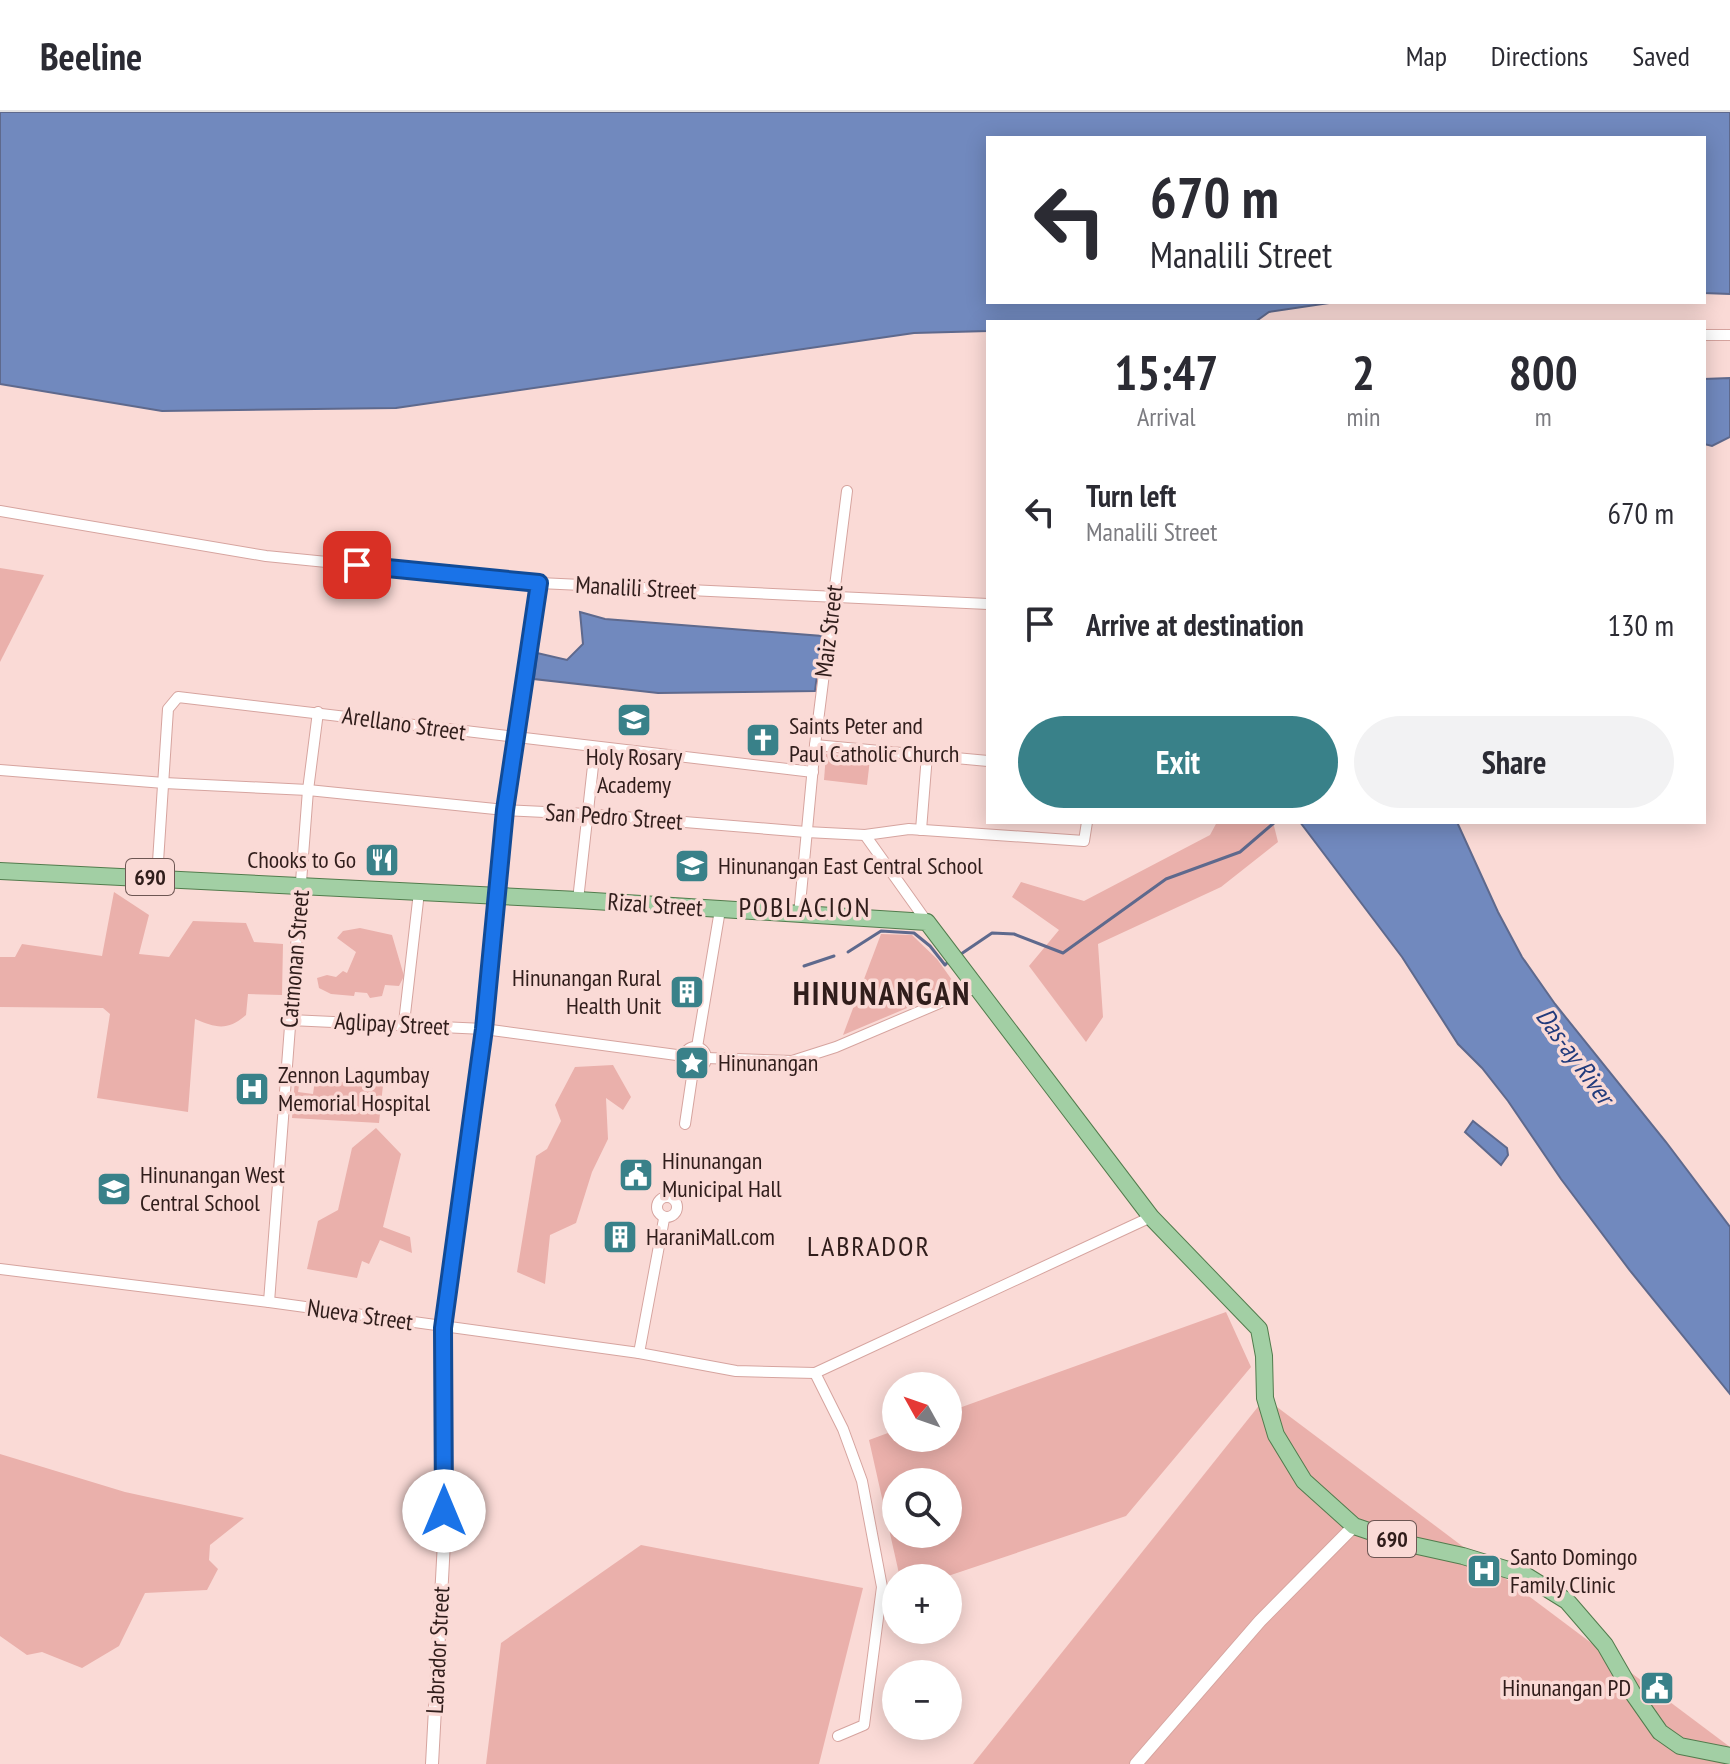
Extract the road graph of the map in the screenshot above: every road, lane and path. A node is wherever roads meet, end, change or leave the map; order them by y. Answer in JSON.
{"nodes":[{"id":1,"x":1706,"y":335,"type":"edge"},
{"id":2,"x":1730,"y":335,"type":"edge"},
{"id":3,"x":847,"y":491,"type":"dead end"},
{"id":4,"x":0,"y":511,"type":"edge"},
{"id":5,"x":539,"y":583,"type":"junction"},
{"id":6,"x":832,"y":598,"type":"junction"},
{"id":7,"x":986,"y":604,"type":"edge"},
{"id":8,"x":318,"y":712,"type":"junction"},
{"id":9,"x":515,"y":739,"type":"junction"},
{"id":10,"x":815,"y":745,"type":"junction"},
{"id":11,"x":595,"y":748,"type":"junction"},
{"id":12,"x":927,"y":755,"type":"junction"},
{"id":13,"x":986,"y":761,"type":"edge"},
{"id":14,"x":0,"y":770,"type":"edge"},
{"id":15,"x":813,"y":772,"type":"junction"},
{"id":16,"x":164,"y":783,"type":"junction"},
{"id":17,"x":308,"y":790,"type":"junction"},
{"id":18,"x":505,"y":810,"type":"junction"},
{"id":19,"x":587,"y":814,"type":"junction"},
{"id":20,"x":991,"y":824,"type":"edge"},
{"id":21,"x":1087,"y":824,"type":"edge"},
{"id":22,"x":921,"y":830,"type":"junction"},
{"id":23,"x":806,"y":832,"type":"junction"},
{"id":24,"x":865,"y":835,"type":"junction"},
{"id":25,"x":989,"y":836,"type":"junction"},
{"id":26,"x":0,"y":871,"type":"edge"},
{"id":27,"x":157,"y":877,"type":"junction"},
{"id":28,"x":300,"y":886,"type":"junction"},
{"id":29,"x":419,"y":892,"type":"junction"},
{"id":30,"x":499,"y":896,"type":"junction"},
{"id":31,"x":578,"y":900,"type":"junction"},
{"id":32,"x":720,"y":910,"type":"junction"},
{"id":33,"x":799,"y":915,"type":"junction"},
{"id":34,"x":927,"y":922,"type":"junction"},
{"id":35,"x":975,"y":988,"type":"junction"},
{"id":36,"x":290,"y":1020,"type":"junction"},
{"id":37,"x":404,"y":1023,"type":"junction"},
{"id":38,"x":484,"y":1029,"type":"junction"},
{"id":39,"x":697,"y":1047,"type":"junction"},
{"id":40,"x":684,"y":1056,"type":"junction"},
{"id":41,"x":706,"y":1058,"type":"junction"},
{"id":42,"x":693,"y":1070,"type":"junction"},
{"id":43,"x":685,"y":1124,"type":"dead end"},
{"id":44,"x":1151,"y":1217,"type":"junction"},
{"id":45,"x":664,"y":1219,"type":"dead end"},
{"id":46,"x":0,"y":1269,"type":"edge"},
{"id":47,"x":269,"y":1302,"type":"junction"},
{"id":48,"x":443,"y":1328,"type":"junction"},
{"id":49,"x":639,"y":1353,"type":"junction"},
{"id":50,"x":815,"y":1373,"type":"junction"},
{"id":51,"x":1354,"y":1526,"type":"junction"},
{"id":52,"x":838,"y":1736,"type":"dead end"},
{"id":53,"x":1730,"y":1756,"type":"edge"},
{"id":54,"x":432,"y":1764,"type":"edge"},
{"id":55,"x":1136,"y":1764,"type":"edge"}],
"edges":[{"from":1,"to":2,"type":"street"},
{"from":3,"to":6,"type":"street","name":"Maiz Street"},
{"from":4,"to":5,"type":"street","name":"Manalili Street"},
{"from":5,"to":6,"type":"street","name":"Manalili Street"},
{"from":5,"to":9,"type":"street","name":"Labrador Street"},
{"from":6,"to":7,"type":"street","name":"Manalili Street"},
{"from":6,"to":10,"type":"street","name":"Maiz Street"},
{"from":8,"to":9,"type":"street","name":"Arellano Street"},
{"from":8,"to":16,"type":"street","name":"Arellano Street"},
{"from":8,"to":17,"type":"street","name":"Catmonan Street"},
{"from":9,"to":11,"type":"street","name":"Arellano Street"},
{"from":9,"to":18,"type":"street","name":"Labrador Street"},
{"from":10,"to":12,"type":"street"},
{"from":10,"to":15,"type":"street","name":"Maiz Street"},
{"from":11,"to":15,"type":"street","name":"Arellano Street"},
{"from":11,"to":19,"type":"street"},
{"from":12,"to":13,"type":"street"},
{"from":12,"to":22,"type":"street"},
{"from":14,"to":16,"type":"street","name":"San Pedro Street"},
{"from":15,"to":23,"type":"street","name":"Maiz Street"},
{"from":16,"to":17,"type":"street","name":"San Pedro Street"},
{"from":16,"to":27,"type":"street","name":"Arellano Street"},
{"from":17,"to":18,"type":"street","name":"San Pedro Street"},
{"from":17,"to":28,"type":"street","name":"Catmonan Street"},
{"from":18,"to":19,"type":"street","name":"San Pedro Street"},
{"from":18,"to":30,"type":"street","name":"Labrador Street"},
{"from":19,"to":23,"type":"street","name":"San Pedro Street"},
{"from":19,"to":31,"type":"street"},
{"from":20,"to":25,"type":"street"},
{"from":21,"to":25,"type":"street","name":"San Pedro Street"},
{"from":22,"to":24,"type":"street","name":"San Pedro Street"},
{"from":22,"to":25,"type":"street","name":"San Pedro Street"},
{"from":23,"to":24,"type":"street","name":"San Pedro Street"},
{"from":23,"to":33,"type":"street","name":"Maiz Street"},
{"from":24,"to":34,"type":"street"},
{"from":26,"to":27,"type":"main road","number":"690"},
{"from":27,"to":28,"type":"main road","number":"690"},
{"from":28,"to":29,"type":"main road","name":"Rizal Street","number":"690"},
{"from":28,"to":36,"type":"street","name":"Catmonan Street"},
{"from":29,"to":30,"type":"main road","name":"Rizal Street","number":"690"},
{"from":29,"to":37,"type":"street"},
{"from":30,"to":31,"type":"main road","name":"Rizal Street","number":"690"},
{"from":30,"to":38,"type":"street","name":"Labrador Street"},
{"from":31,"to":32,"type":"main road","name":"Rizal Street","number":"690"},
{"from":32,"to":33,"type":"main road","name":"Rizal Street","number":"690"},
{"from":32,"to":39,"type":"street"},
{"from":33,"to":34,"type":"main road","name":"Rizal Street","number":"690"},
{"from":34,"to":35,"type":"main road","number":"690"},
{"from":35,"to":41,"type":"street"},
{"from":35,"to":44,"type":"main road","number":"690"},
{"from":36,"to":37,"type":"street","name":"Aglipay Street"},
{"from":36,"to":47,"type":"street","name":"Catmonan Street"},
{"from":37,"to":38,"type":"street","name":"Aglipay Street"},
{"from":38,"to":40,"type":"street","name":"Aglipay Street"},
{"from":38,"to":48,"type":"street","name":"Labrador Street"},
{"from":39,"to":40,"type":"street"},
{"from":39,"to":41,"type":"street"},
{"from":40,"to":42,"type":"street"},
{"from":41,"to":42,"type":"street"},
{"from":42,"to":43,"type":"street"},
{"from":44,"to":50,"type":"street"},
{"from":44,"to":51,"type":"main road","number":"690"},
{"from":45,"to":49,"type":"street"},
{"from":46,"to":47,"type":"street","name":"Nueva Street"},
{"from":47,"to":48,"type":"street","name":"Nueva Street"},
{"from":48,"to":49,"type":"street","name":"Nueva Street"},
{"from":48,"to":54,"type":"street","name":"Labrador Street"},
{"from":49,"to":50,"type":"street","name":"Nueva Street"},
{"from":50,"to":52,"type":"street"},
{"from":51,"to":53,"type":"main road","number":"690"},
{"from":51,"to":55,"type":"street"}]}
